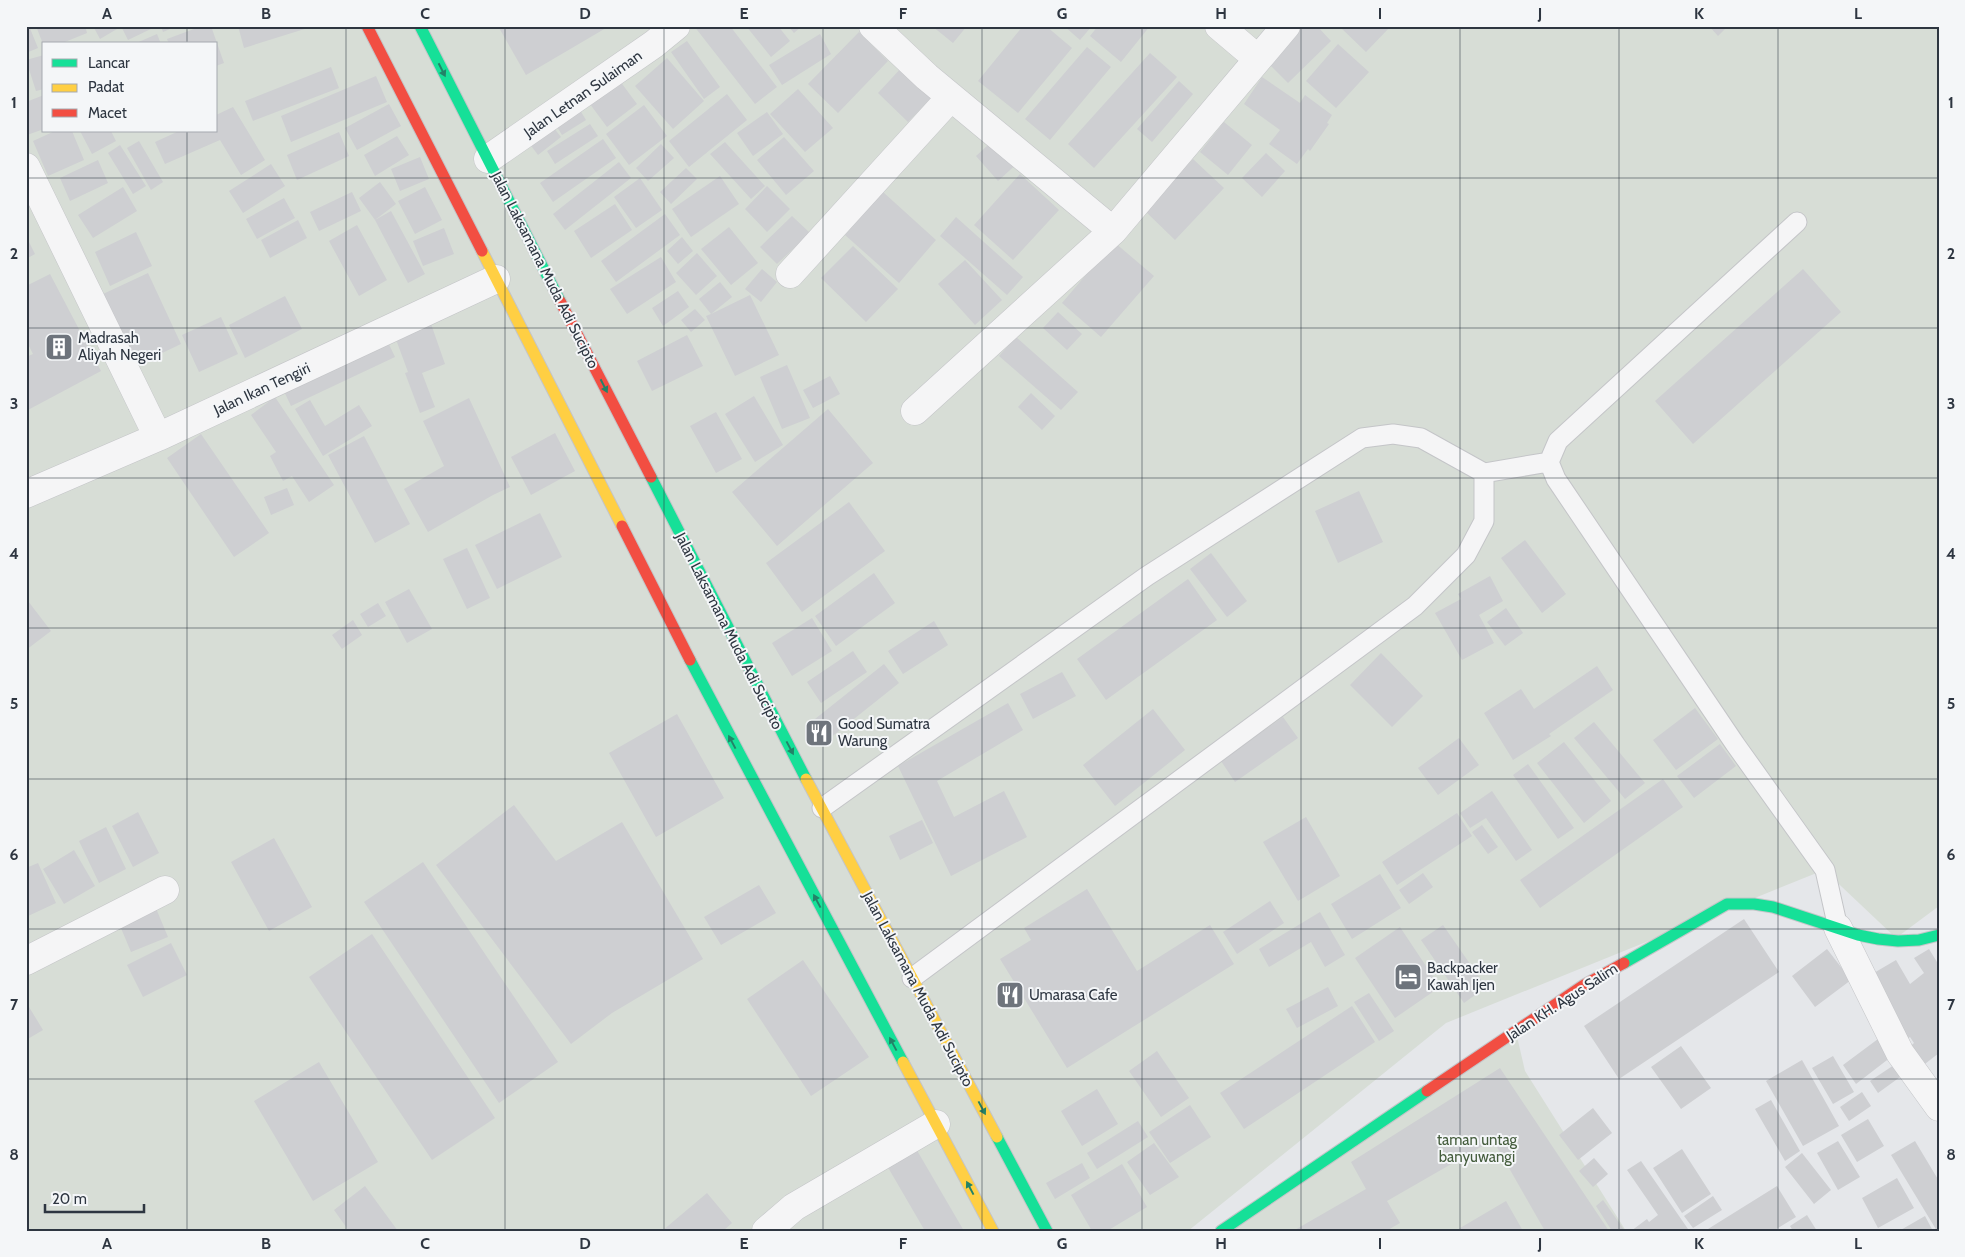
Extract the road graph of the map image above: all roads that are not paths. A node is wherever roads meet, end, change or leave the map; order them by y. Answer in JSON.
{"nodes":[{"id":1,"x":367,"y":26,"type":"edge"},
{"id":2,"x":420,"y":26,"type":"edge"},
{"id":3,"x":676,"y":26,"type":"edge"},
{"id":4,"x":873,"y":26,"type":"edge"},
{"id":5,"x":1219,"y":26,"type":"edge"},
{"id":6,"x":1286,"y":26,"type":"edge"},
{"id":7,"x":1258,"y":59,"type":"junction"},
{"id":8,"x":951,"y":97,"type":"junction"},
{"id":9,"x":488,"y":159,"type":"junction"},
{"id":10,"x":26,"y":167,"type":"edge"},
{"id":11,"x":1797,"y":222,"type":"dead end"},
{"id":12,"x":1113,"y":231,"type":"junction"},
{"id":13,"x":790,"y":274,"type":"dead end"},
{"id":14,"x":496,"y":279,"type":"junction"},
{"id":15,"x":915,"y":411,"type":"dead end"},
{"id":16,"x":158,"y":438,"type":"junction"},
{"id":17,"x":1549,"y":462,"type":"junction"},
{"id":18,"x":1484,"y":473,"type":"junction"},
{"id":19,"x":26,"y":494,"type":"edge"},
{"id":20,"x":822,"y":808,"type":"junction"},
{"id":21,"x":165,"y":890,"type":"dead end"},
{"id":22,"x":1838,"y":928,"type":"junction"},
{"id":23,"x":1939,"y":935,"type":"edge"},
{"id":24,"x":26,"y":961,"type":"edge"},
{"id":25,"x":912,"y":978,"type":"junction"},
{"id":26,"x":1939,"y":1107,"type":"edge"},
{"id":27,"x":936,"y":1124,"type":"junction"},
{"id":28,"x":766,"y":1231,"type":"edge"},
{"id":29,"x":993,"y":1231,"type":"edge"},
{"id":30,"x":1047,"y":1231,"type":"edge"},
{"id":31,"x":1221,"y":1231,"type":"edge"}],
"edges":[{"from":1,"to":14,"type":"main road"},
{"from":2,"to":9,"type":"main road","name":"Jalan Laksamana Muda Adi Sucipto","one_way":true},
{"from":3,"to":9,"type":"street","name":"Jalan Letnan Sulaiman"},
{"from":4,"to":8,"type":"street"},
{"from":5,"to":7,"type":"street"},
{"from":6,"to":7,"type":"street"},
{"from":7,"to":12,"type":"street"},
{"from":8,"to":12,"type":"street"},
{"from":8,"to":13,"type":"street"},
{"from":9,"to":20,"type":"main road","name":"Jalan Laksamana Muda Adi Sucipto","one_way":true},
{"from":10,"to":16,"type":"street"},
{"from":11,"to":17,"type":"lane"},
{"from":12,"to":15,"type":"street"},
{"from":14,"to":16,"type":"street","name":"Jalan Ikan Tengiri"},
{"from":27,"to":14,"type":"main road","one_way":true},
{"from":16,"to":19,"type":"street","name":"Jalan Ikan Tengiri"},
{"from":17,"to":18,"type":"lane"},
{"from":17,"to":22,"type":"lane"},
{"from":18,"to":20,"type":"lane"},
{"from":18,"to":25,"type":"lane"},
{"from":20,"to":25,"type":"main road","name":"Jalan Laksamana Muda Adi Sucipto"},
{"from":21,"to":24,"type":"street"},
{"from":22,"to":23,"type":"main road","name":"Jalan KH. Agus Salim"},
{"from":22,"to":26,"type":"street"},
{"from":22,"to":31,"type":"main road","name":"Jalan KH. Agus Salim"},
{"from":25,"to":30,"type":"main road","name":"Jalan Laksamana Muda Adi Sucipto","one_way":true},
{"from":27,"to":28,"type":"street"},
{"from":29,"to":27,"type":"main road","one_way":true}]}
